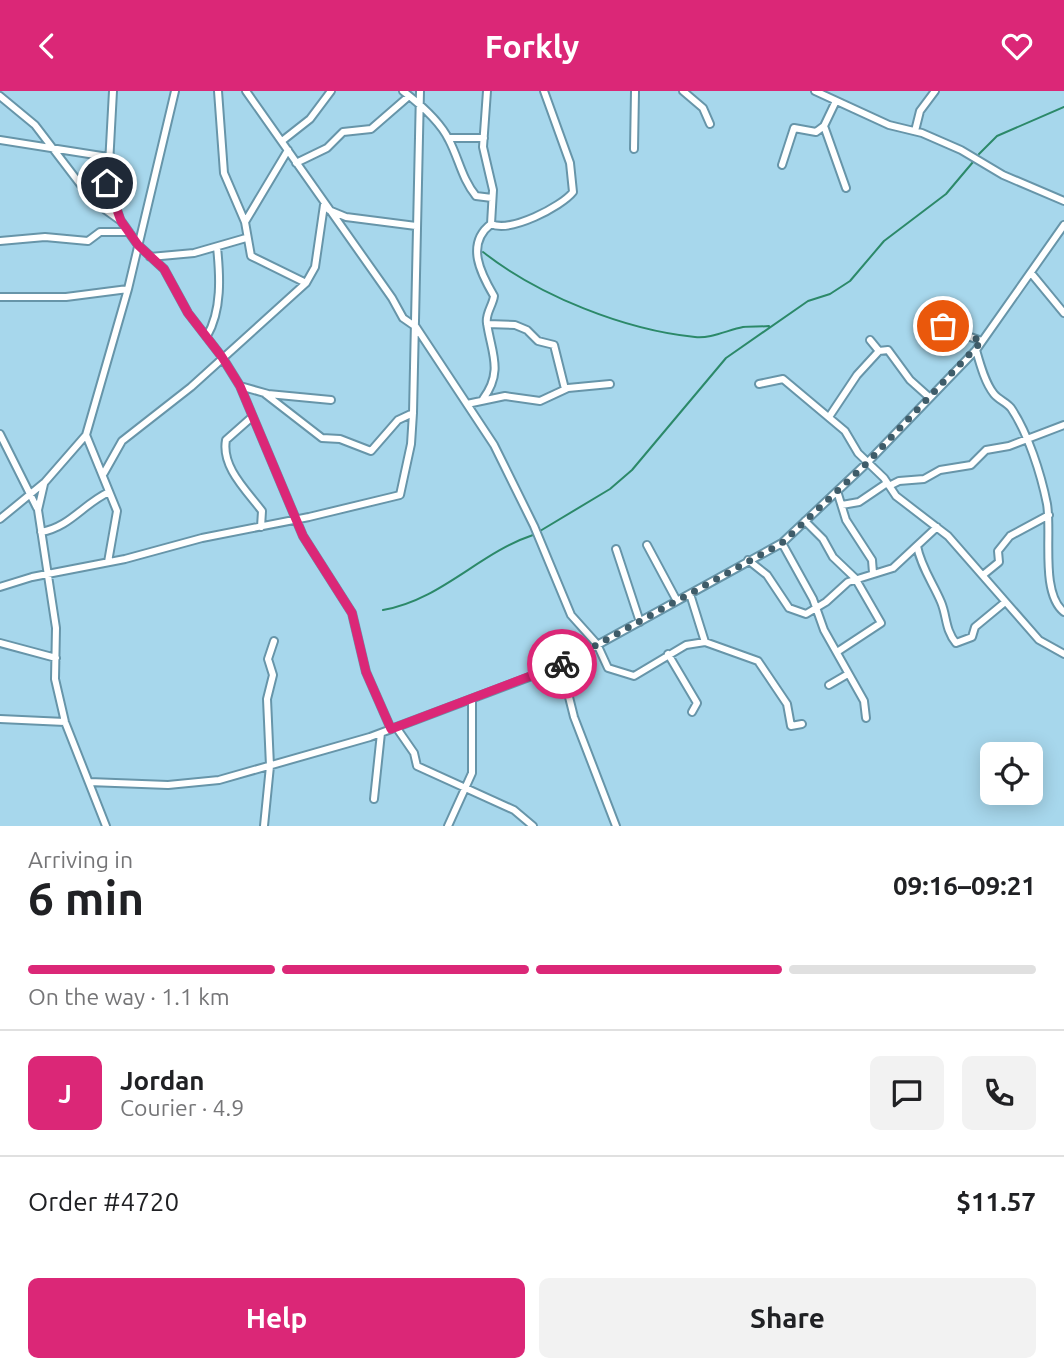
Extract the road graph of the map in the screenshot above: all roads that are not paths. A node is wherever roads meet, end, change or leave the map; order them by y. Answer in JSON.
{"nodes":[{"id":1,"x":113,"y":91,"type":"edge"},
{"id":2,"x":176,"y":91,"type":"edge"},
{"id":3,"x":218,"y":91,"type":"edge"},
{"id":4,"x":246,"y":91,"type":"edge"},
{"id":5,"x":331,"y":91,"type":"edge"},
{"id":6,"x":419,"y":91,"type":"edge"},
{"id":7,"x":487,"y":91,"type":"edge"},
{"id":8,"x":544,"y":91,"type":"edge"},
{"id":9,"x":635,"y":91,"type":"edge"},
{"id":10,"x":683,"y":91,"type":"edge"},
{"id":11,"x":815,"y":91,"type":"edge"},
{"id":12,"x":935,"y":91,"type":"edge"},
{"id":13,"x":406,"y":93,"type":"edge"},
{"id":14,"x":0,"y":96,"type":"edge"},
{"id":15,"x":835,"y":103,"type":"junction"},
{"id":16,"x":419,"y":105,"type":"junction"},
{"id":17,"x":710,"y":124,"type":"dead end"},
{"id":18,"x":824,"y":126,"type":"junction"},
{"id":19,"x":915,"y":131,"type":"junction"},
{"id":20,"x":448,"y":138,"type":"junction"},
{"id":21,"x":484,"y":138,"type":"junction"},
{"id":22,"x":0,"y":140,"type":"edge"},
{"id":23,"x":282,"y":141,"type":"junction"},
{"id":24,"x":50,"y":148,"type":"junction"},
{"id":25,"x":634,"y":149,"type":"dead end"},
{"id":26,"x":288,"y":150,"type":"junction"},
{"id":27,"x":108,"y":157,"type":"junction"},
{"id":28,"x":296,"y":163,"type":"junction"},
{"id":29,"x":782,"y":165,"type":"dead end"},
{"id":30,"x":846,"y":188,"type":"dead end"},
{"id":31,"x":492,"y":198,"type":"junction"},
{"id":32,"x":1064,"y":201,"type":"edge"},
{"id":33,"x":326,"y":207,"type":"junction"},
{"id":34,"x":121,"y":221,"type":"junction"},
{"id":35,"x":245,"y":222,"type":"junction"},
{"id":36,"x":491,"y":225,"type":"junction"},
{"id":37,"x":1064,"y":225,"type":"edge"},
{"id":38,"x":416,"y":226,"type":"junction"},
{"id":39,"x":129,"y":232,"type":"junction"},
{"id":40,"x":246,"y":238,"type":"junction"},
{"id":41,"x":0,"y":241,"type":"edge"},
{"id":42,"x":138,"y":245,"type":"junction"},
{"id":43,"x":217,"y":247,"type":"junction"},
{"id":44,"x":150,"y":257,"type":"junction"},
{"id":45,"x":1031,"y":273,"type":"junction"},
{"id":46,"x":306,"y":283,"type":"junction"},
{"id":47,"x":128,"y":289,"type":"junction"},
{"id":48,"x":0,"y":296,"type":"edge"},
{"id":49,"x":932,"y":310,"type":"dead end"},
{"id":50,"x":1064,"y":313,"type":"edge"},
{"id":51,"x":487,"y":324,"type":"junction"},
{"id":52,"x":415,"y":327,"type":"junction"},
{"id":53,"x":207,"y":336,"type":"junction"},
{"id":54,"x":870,"y":340,"type":"dead end"},
{"id":55,"x":982,"y":341,"type":"junction"},
{"id":56,"x":976,"y":350,"type":"junction"},
{"id":57,"x":879,"y":351,"type":"junction"},
{"id":58,"x":222,"y":357,"type":"junction"},
{"id":59,"x":610,"y":384,"type":"dead end"},
{"id":60,"x":759,"y":384,"type":"dead end"},
{"id":61,"x":240,"y":386,"type":"junction"},
{"id":62,"x":565,"y":389,"type":"junction"},
{"id":63,"x":264,"y":393,"type":"junction"},
{"id":64,"x":929,"y":397,"type":"junction"},
{"id":65,"x":483,"y":399,"type":"junction"},
{"id":66,"x":331,"y":400,"type":"dead end"},
{"id":67,"x":467,"y":404,"type":"junction"},
{"id":68,"x":413,"y":413,"type":"junction"},
{"id":69,"x":252,"y":417,"type":"junction"},
{"id":70,"x":829,"y":417,"type":"junction"},
{"id":71,"x":1064,"y":425,"type":"edge"},
{"id":72,"x":0,"y":434,"type":"edge"},
{"id":73,"x":86,"y":435,"type":"junction"},
{"id":74,"x":1026,"y":440,"type":"junction"},
{"id":75,"x":867,"y":463,"type":"junction"},
{"id":76,"x":104,"y":473,"type":"junction"},
{"id":77,"x":45,"y":482,"type":"junction"},
{"id":78,"x":888,"y":485,"type":"junction"},
{"id":79,"x":837,"y":491,"type":"junction"},
{"id":80,"x":109,"y":492,"type":"junction"},
{"id":81,"x":29,"y":493,"type":"junction"},
{"id":82,"x":842,"y":505,"type":"junction"},
{"id":83,"x":38,"y":510,"type":"junction"},
{"id":84,"x":1049,"y":515,"type":"junction"},
{"id":85,"x":0,"y":519,"type":"edge"},
{"id":86,"x":295,"y":519,"type":"junction"},
{"id":87,"x":806,"y":521,"type":"junction"},
{"id":88,"x":261,"y":527,"type":"junction"},
{"id":89,"x":937,"y":527,"type":"junction"},
{"id":90,"x":41,"y":532,"type":"junction"},
{"id":91,"x":782,"y":543,"type":"junction"},
{"id":92,"x":647,"y":545,"type":"dead end"},
{"id":93,"x":917,"y":547,"type":"junction"},
{"id":94,"x":616,"y":549,"type":"dead end"},
{"id":95,"x":748,"y":560,"type":"junction"},
{"id":96,"x":108,"y":562,"type":"junction"},
{"id":97,"x":46,"y":573,"type":"junction"},
{"id":98,"x":873,"y":573,"type":"junction"},
{"id":99,"x":983,"y":575,"type":"junction"},
{"id":100,"x":855,"y":579,"type":"junction"},
{"id":101,"x":0,"y":587,"type":"edge"},
{"id":102,"x":691,"y":594,"type":"junction"},
{"id":103,"x":677,"y":601,"type":"junction"},
{"id":104,"x":1004,"y":603,"type":"junction"},
{"id":105,"x":816,"y":608,"type":"junction"},
{"id":106,"x":1064,"y":612,"type":"edge"},
{"id":107,"x":640,"y":622,"type":"junction"},
{"id":108,"x":274,"y":641,"type":"dead end"},
{"id":109,"x":705,"y":642,"type":"junction"},
{"id":110,"x":0,"y":643,"type":"edge"},
{"id":111,"x":597,"y":644,"type":"junction"},
{"id":112,"x":837,"y":652,"type":"junction"},
{"id":113,"x":668,"y":654,"type":"junction"},
{"id":114,"x":1064,"y":654,"type":"edge"},
{"id":115,"x":56,"y":658,"type":"junction"},
{"id":116,"x":561,"y":665,"type":"junction"},
{"id":117,"x":848,"y":674,"type":"junction"},
{"id":118,"x":830,"y":685,"type":"dead end"},
{"id":119,"x":472,"y":700,"type":"junction"},
{"id":120,"x":692,"y":712,"type":"dead end"},
{"id":121,"x":866,"y":718,"type":"dead end"},
{"id":122,"x":0,"y":719,"type":"edge"},
{"id":123,"x":65,"y":722,"type":"junction"},
{"id":124,"x":802,"y":724,"type":"dead end"},
{"id":125,"x":393,"y":728,"type":"junction"},
{"id":126,"x":381,"y":733,"type":"junction"},
{"id":127,"x":270,"y":766,"type":"junction"},
{"id":128,"x":89,"y":782,"type":"junction"},
{"id":129,"x":467,"y":787,"type":"junction"},
{"id":130,"x":374,"y":799,"type":"dead end"},
{"id":131,"x":106,"y":826,"type":"edge"},
{"id":132,"x":264,"y":826,"type":"edge"},
{"id":133,"x":448,"y":826,"type":"edge"},
{"id":134,"x":533,"y":826,"type":"edge"},
{"id":135,"x":616,"y":826,"type":"edge"}],
"edges":[{"from":1,"to":27,"type":"street"},
{"from":2,"to":42,"type":"street"},
{"from":3,"to":35,"type":"street"},
{"from":4,"to":23,"type":"street"},
{"from":5,"to":23,"type":"street"},
{"from":6,"to":16,"type":"street"},
{"from":7,"to":21,"type":"street"},
{"from":8,"to":36,"type":"street"},
{"from":9,"to":25,"type":"street"},
{"from":10,"to":17,"type":"street"},
{"from":11,"to":15,"type":"street"},
{"from":12,"to":19,"type":"street"},
{"from":13,"to":16,"type":"street"},
{"from":13,"to":28,"type":"street"},
{"from":14,"to":24,"type":"street"},
{"from":15,"to":18,"type":"street"},
{"from":15,"to":19,"type":"street"},
{"from":16,"to":20,"type":"street"},
{"from":16,"to":38,"type":"street"},
{"from":18,"to":29,"type":"street"},
{"from":18,"to":30,"type":"street"},
{"from":19,"to":32,"type":"street"},
{"from":20,"to":21,"type":"street"},
{"from":20,"to":31,"type":"street"},
{"from":21,"to":31,"type":"street"},
{"from":22,"to":24,"type":"street"},
{"from":23,"to":26,"type":"street"},
{"from":24,"to":27,"type":"street"},
{"from":24,"to":34,"type":"street"},
{"from":26,"to":28,"type":"street"},
{"from":26,"to":35,"type":"street"},
{"from":27,"to":34,"type":"street"},
{"from":28,"to":33,"type":"street"},
{"from":31,"to":36,"type":"street"},
{"from":33,"to":38,"type":"street"},
{"from":33,"to":46,"type":"street"},
{"from":33,"to":52,"type":"street"},
{"from":34,"to":39,"type":"street"},
{"from":35,"to":40,"type":"street"},
{"from":36,"to":51,"type":"street"},
{"from":37,"to":45,"type":"street"},
{"from":38,"to":52,"type":"street"},
{"from":39,"to":41,"type":"street"},
{"from":39,"to":42,"type":"street"},
{"from":40,"to":43,"type":"street"},
{"from":40,"to":46,"type":"street"},
{"from":42,"to":44,"type":"street"},
{"from":42,"to":47,"type":"street"},
{"from":43,"to":44,"type":"street"},
{"from":43,"to":53,"type":"street"},
{"from":44,"to":53,"type":"street"},
{"from":45,"to":50,"type":"street"},
{"from":45,"to":55,"type":"street"},
{"from":46,"to":58,"type":"street"},
{"from":47,"to":48,"type":"street"},
{"from":47,"to":73,"type":"street"},
{"from":49,"to":55,"type":"street"},
{"from":51,"to":62,"type":"street"},
{"from":51,"to":65,"type":"street"},
{"from":52,"to":67,"type":"street"},
{"from":52,"to":68,"type":"street"},
{"from":53,"to":58,"type":"street"},
{"from":54,"to":57,"type":"street"},
{"from":55,"to":56,"type":"street"},
{"from":56,"to":64,"type":"street"},
{"from":56,"to":74,"type":"street"},
{"from":57,"to":64,"type":"street"},
{"from":57,"to":70,"type":"street"},
{"from":58,"to":61,"type":"street"},
{"from":58,"to":76,"type":"street"},
{"from":59,"to":62,"type":"street"},
{"from":60,"to":70,"type":"street"},
{"from":61,"to":63,"type":"street"},
{"from":61,"to":69,"type":"street"},
{"from":62,"to":65,"type":"street"},
{"from":63,"to":66,"type":"street"},
{"from":63,"to":68,"type":"street"},
{"from":64,"to":75,"type":"street"},
{"from":65,"to":67,"type":"street"},
{"from":67,"to":111,"type":"street"},
{"from":68,"to":86,"type":"street"},
{"from":69,"to":86,"type":"street"},
{"from":69,"to":88,"type":"street"},
{"from":70,"to":75,"type":"street"},
{"from":71,"to":74,"type":"street"},
{"from":72,"to":81,"type":"street"},
{"from":73,"to":76,"type":"street"},
{"from":73,"to":77,"type":"street"},
{"from":74,"to":78,"type":"street"},
{"from":74,"to":84,"type":"street"},
{"from":75,"to":78,"type":"street"},
{"from":75,"to":79,"type":"street"},
{"from":76,"to":80,"type":"street"},
{"from":77,"to":81,"type":"street"},
{"from":77,"to":83,"type":"street"},
{"from":78,"to":82,"type":"street"},
{"from":78,"to":89,"type":"street"},
{"from":79,"to":82,"type":"street"},
{"from":79,"to":87,"type":"street"},
{"from":80,"to":90,"type":"street"},
{"from":80,"to":96,"type":"street"},
{"from":81,"to":83,"type":"street"},
{"from":81,"to":85,"type":"street"},
{"from":82,"to":98,"type":"street"},
{"from":83,"to":90,"type":"street"},
{"from":84,"to":99,"type":"street"},
{"from":84,"to":106,"type":"street"},
{"from":86,"to":88,"type":"street"},
{"from":86,"to":125,"type":"street"},
{"from":87,"to":91,"type":"street"},
{"from":87,"to":100,"type":"street"},
{"from":88,"to":96,"type":"street"},
{"from":89,"to":93,"type":"street"},
{"from":89,"to":99,"type":"street"},
{"from":90,"to":97,"type":"street"},
{"from":91,"to":95,"type":"street"},
{"from":91,"to":105,"type":"street"},
{"from":92,"to":103,"type":"street"},
{"from":93,"to":98,"type":"street"},
{"from":93,"to":104,"type":"street"},
{"from":94,"to":107,"type":"street"},
{"from":95,"to":102,"type":"street"},
{"from":95,"to":105,"type":"street"},
{"from":96,"to":97,"type":"street"},
{"from":97,"to":101,"type":"street"},
{"from":97,"to":115,"type":"street"},
{"from":98,"to":100,"type":"street"},
{"from":99,"to":104,"type":"street"},
{"from":100,"to":105,"type":"street"},
{"from":100,"to":112,"type":"street"},
{"from":102,"to":103,"type":"street"},
{"from":102,"to":109,"type":"street"},
{"from":103,"to":107,"type":"street"},
{"from":104,"to":114,"type":"street"},
{"from":105,"to":112,"type":"street"},
{"from":107,"to":111,"type":"street"},
{"from":108,"to":127,"type":"street"},
{"from":109,"to":113,"type":"street"},
{"from":109,"to":124,"type":"street"},
{"from":110,"to":115,"type":"street"},
{"from":111,"to":113,"type":"street"},
{"from":111,"to":116,"type":"street"},
{"from":112,"to":117,"type":"street"},
{"from":113,"to":120,"type":"street"},
{"from":115,"to":123,"type":"street"},
{"from":116,"to":119,"type":"street"},
{"from":116,"to":135,"type":"street"},
{"from":117,"to":118,"type":"street"},
{"from":117,"to":121,"type":"street"},
{"from":119,"to":125,"type":"street"},
{"from":119,"to":129,"type":"street"},
{"from":122,"to":123,"type":"street"},
{"from":123,"to":128,"type":"street"},
{"from":125,"to":126,"type":"street"},
{"from":125,"to":129,"type":"street"},
{"from":126,"to":127,"type":"street"},
{"from":126,"to":130,"type":"street"},
{"from":127,"to":128,"type":"street"},
{"from":127,"to":132,"type":"street"},
{"from":128,"to":131,"type":"street"},
{"from":129,"to":133,"type":"street"},
{"from":129,"to":134,"type":"street"}]}
